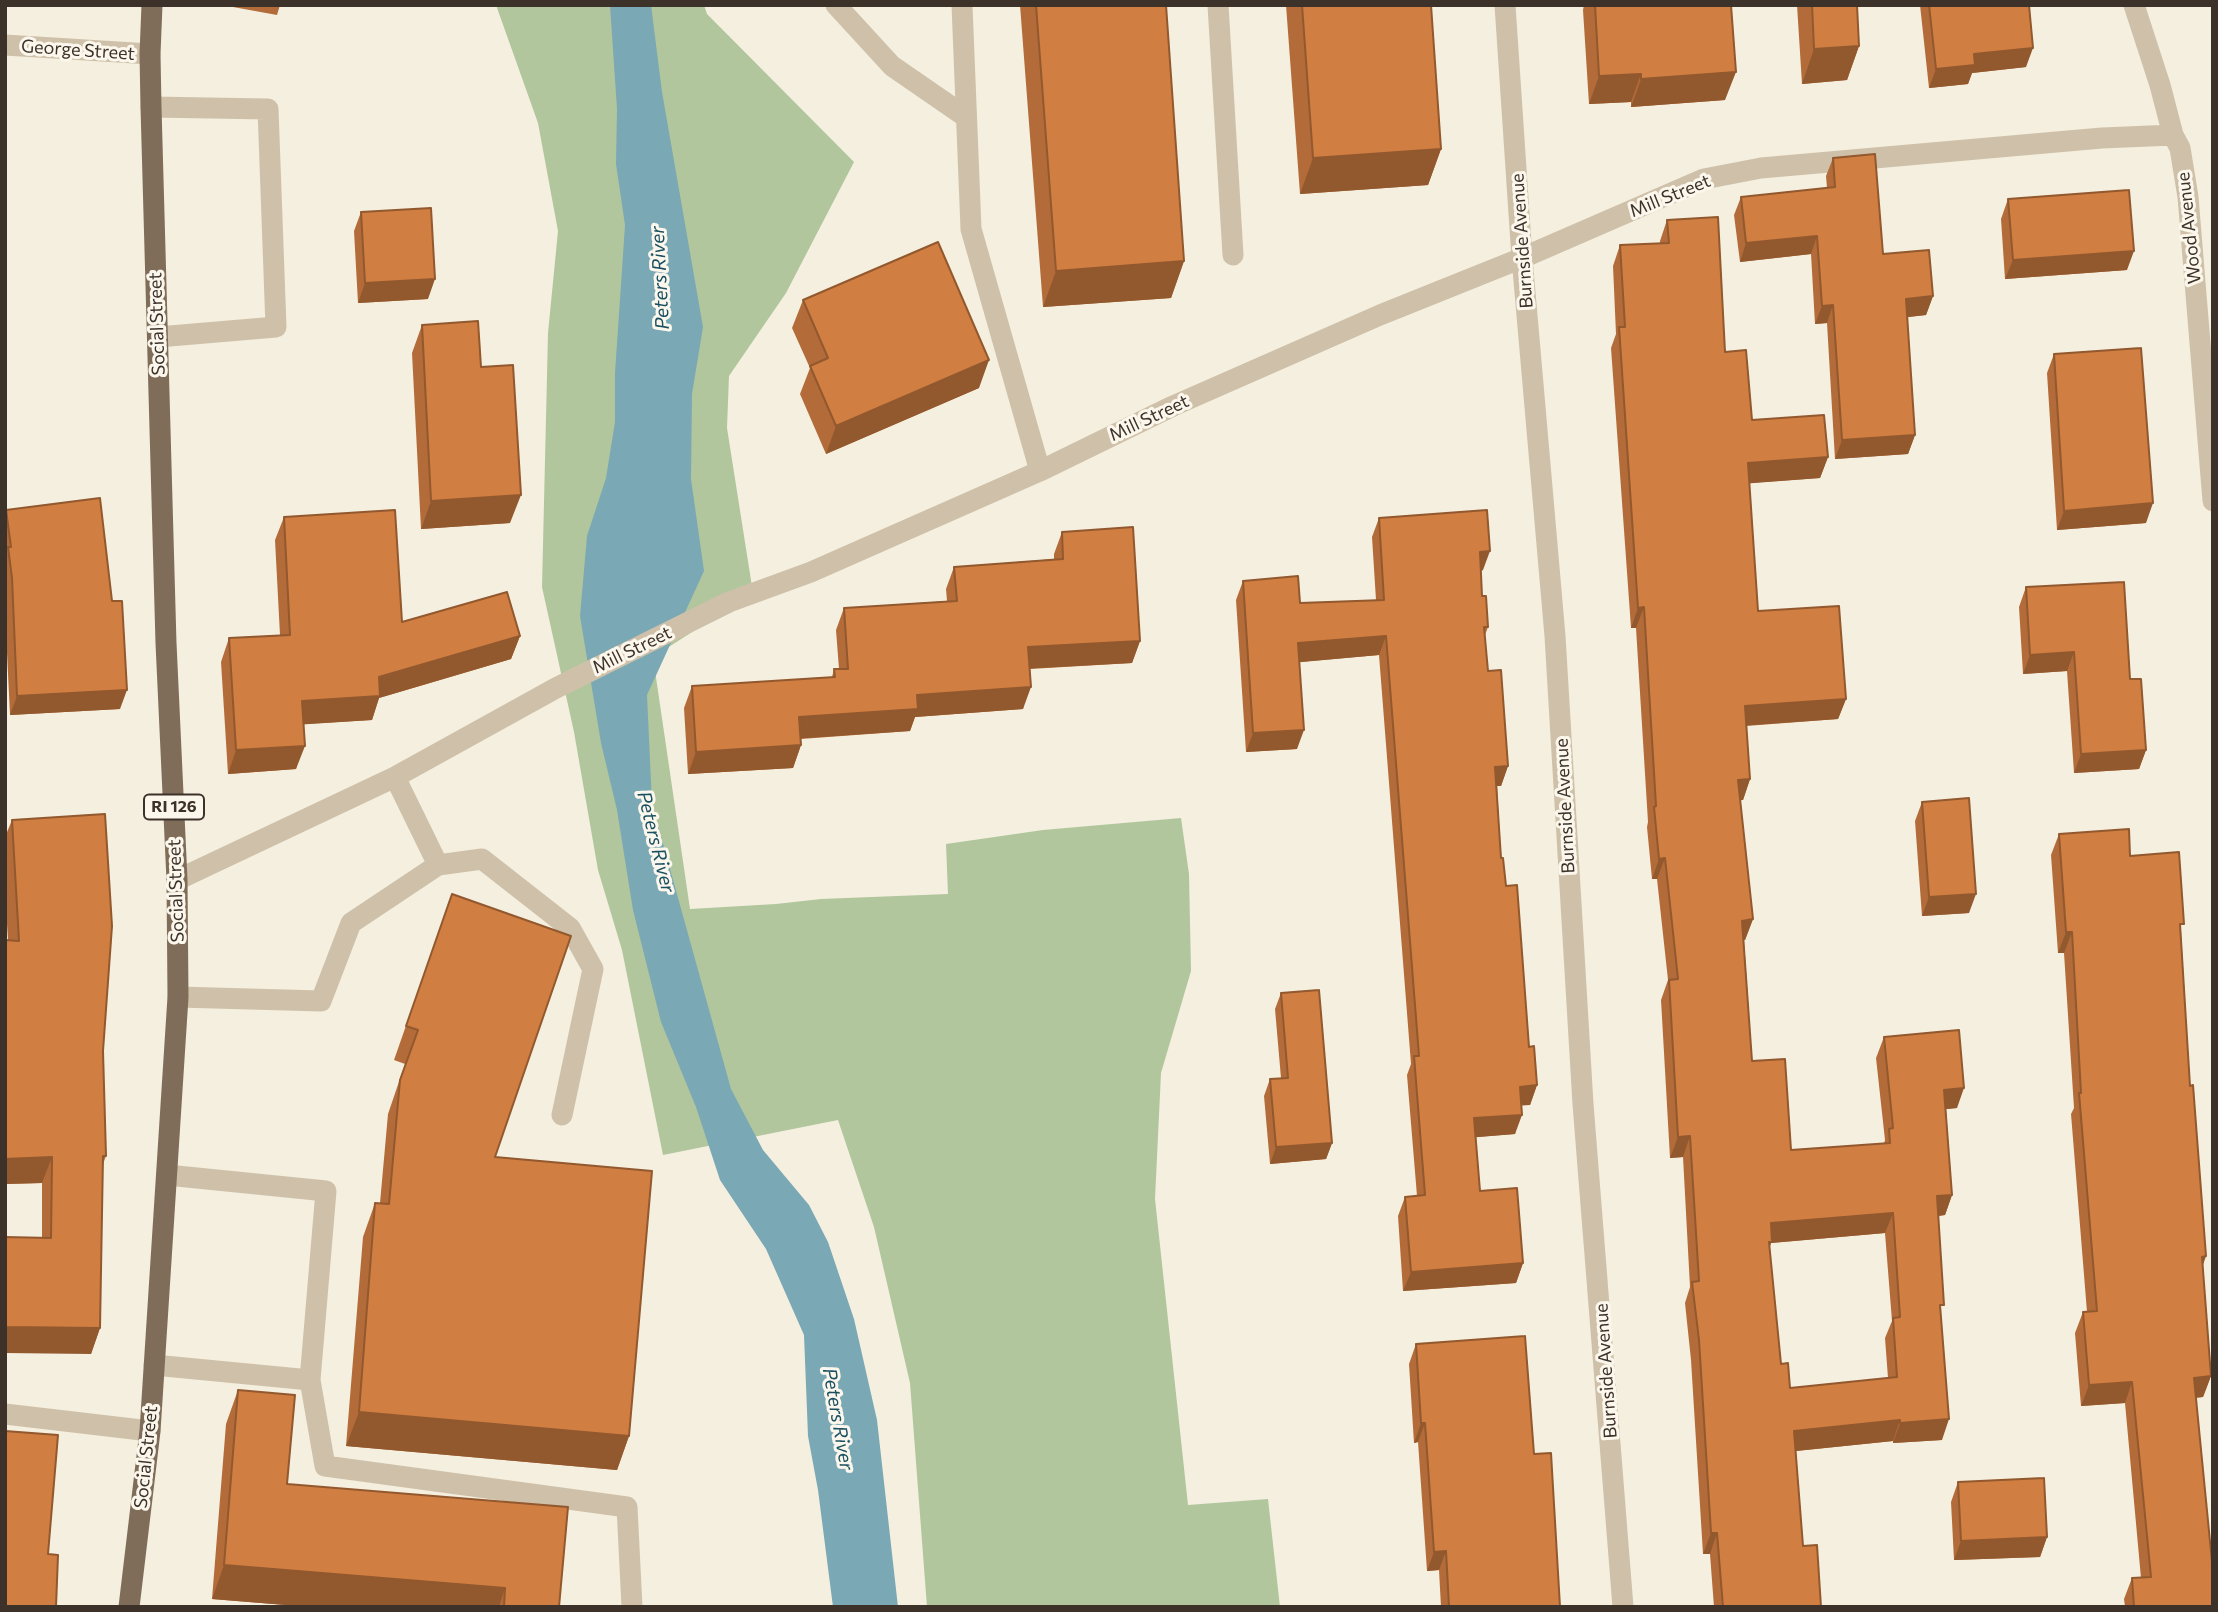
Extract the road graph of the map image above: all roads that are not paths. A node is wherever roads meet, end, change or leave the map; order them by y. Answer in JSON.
{"nodes":[{"id":1,"x":152,"y":5,"type":"edge"},
{"id":2,"x":836,"y":5,"type":"edge"},
{"id":3,"x":962,"y":5,"type":"edge"},
{"id":4,"x":1218,"y":5,"type":"edge"},
{"id":5,"x":1505,"y":5,"type":"edge"},
{"id":6,"x":2134,"y":5,"type":"edge"},
{"id":7,"x":5,"y":45,"type":"edge"},
{"id":8,"x":150,"y":54,"type":"junction"},
{"id":9,"x":151,"y":107,"type":"junction"},
{"id":10,"x":966,"y":117,"type":"junction"},
{"id":11,"x":2173,"y":135,"type":"junction"},
{"id":12,"x":1233,"y":255,"type":"dead end"},
{"id":13,"x":1522,"y":258,"type":"junction"},
{"id":14,"x":158,"y":337,"type":"junction"},
{"id":15,"x":1040,"y":471,"type":"junction"},
{"id":16,"x":2213,"y":500,"type":"edge"},
{"id":17,"x":396,"y":777,"type":"junction"},
{"id":18,"x":438,"y":865,"type":"junction"},
{"id":19,"x":177,"y":880,"type":"junction"},
{"id":20,"x":178,"y":997,"type":"junction"},
{"id":21,"x":562,"y":1115,"type":"dead end"},
{"id":22,"x":167,"y":1175,"type":"junction"},
{"id":23,"x":154,"y":1365,"type":"junction"},
{"id":24,"x":310,"y":1380,"type":"junction"},
{"id":25,"x":5,"y":1414,"type":"edge"},
{"id":26,"x":150,"y":1431,"type":"junction"},
{"id":27,"x":129,"y":1607,"type":"edge"},
{"id":28,"x":632,"y":1607,"type":"edge"},
{"id":29,"x":1623,"y":1607,"type":"edge"}],
"edges":[{"from":1,"to":8,"type":"main road","name":"Social Street","number":"RI 126"},
{"from":2,"to":10,"type":"street"},
{"from":3,"to":10,"type":"street"},
{"from":4,"to":12,"type":"street"},
{"from":5,"to":13,"type":"street","name":"Burnside Avenue"},
{"from":6,"to":11,"type":"street","name":"Wood Avenue"},
{"from":7,"to":8,"type":"street","name":"George Street"},
{"from":8,"to":9,"type":"main road","name":"Social Street","number":"RI 126"},
{"from":9,"to":14,"type":"main road","name":"Social Street","number":"RI 126"},
{"from":9,"to":14,"type":"street"},
{"from":10,"to":15,"type":"street"},
{"from":11,"to":13,"type":"street","name":"Mill Street"},
{"from":11,"to":16,"type":"street","name":"Wood Avenue"},
{"from":13,"to":15,"type":"street","name":"Mill Street"},
{"from":13,"to":29,"type":"street","name":"Burnside Avenue"},
{"from":14,"to":19,"type":"main road","name":"Social Street","number":"RI 126"},
{"from":15,"to":17,"type":"street","name":"Mill Street"},
{"from":17,"to":18,"type":"street"},
{"from":17,"to":19,"type":"street","name":"Mill Street"},
{"from":18,"to":20,"type":"street"},
{"from":18,"to":21,"type":"street"},
{"from":19,"to":20,"type":"main road","name":"Social Street","number":"RI 126"},
{"from":20,"to":22,"type":"main road","name":"Social Street","number":"RI 126"},
{"from":22,"to":23,"type":"main road","name":"Social Street","number":"RI 126"},
{"from":22,"to":24,"type":"street"},
{"from":23,"to":24,"type":"street"},
{"from":23,"to":26,"type":"main road","name":"Social Street","number":"RI 126"},
{"from":24,"to":28,"type":"street"},
{"from":25,"to":26,"type":"street"},
{"from":26,"to":27,"type":"main road","name":"Social Street","number":"RI 126"}]}
